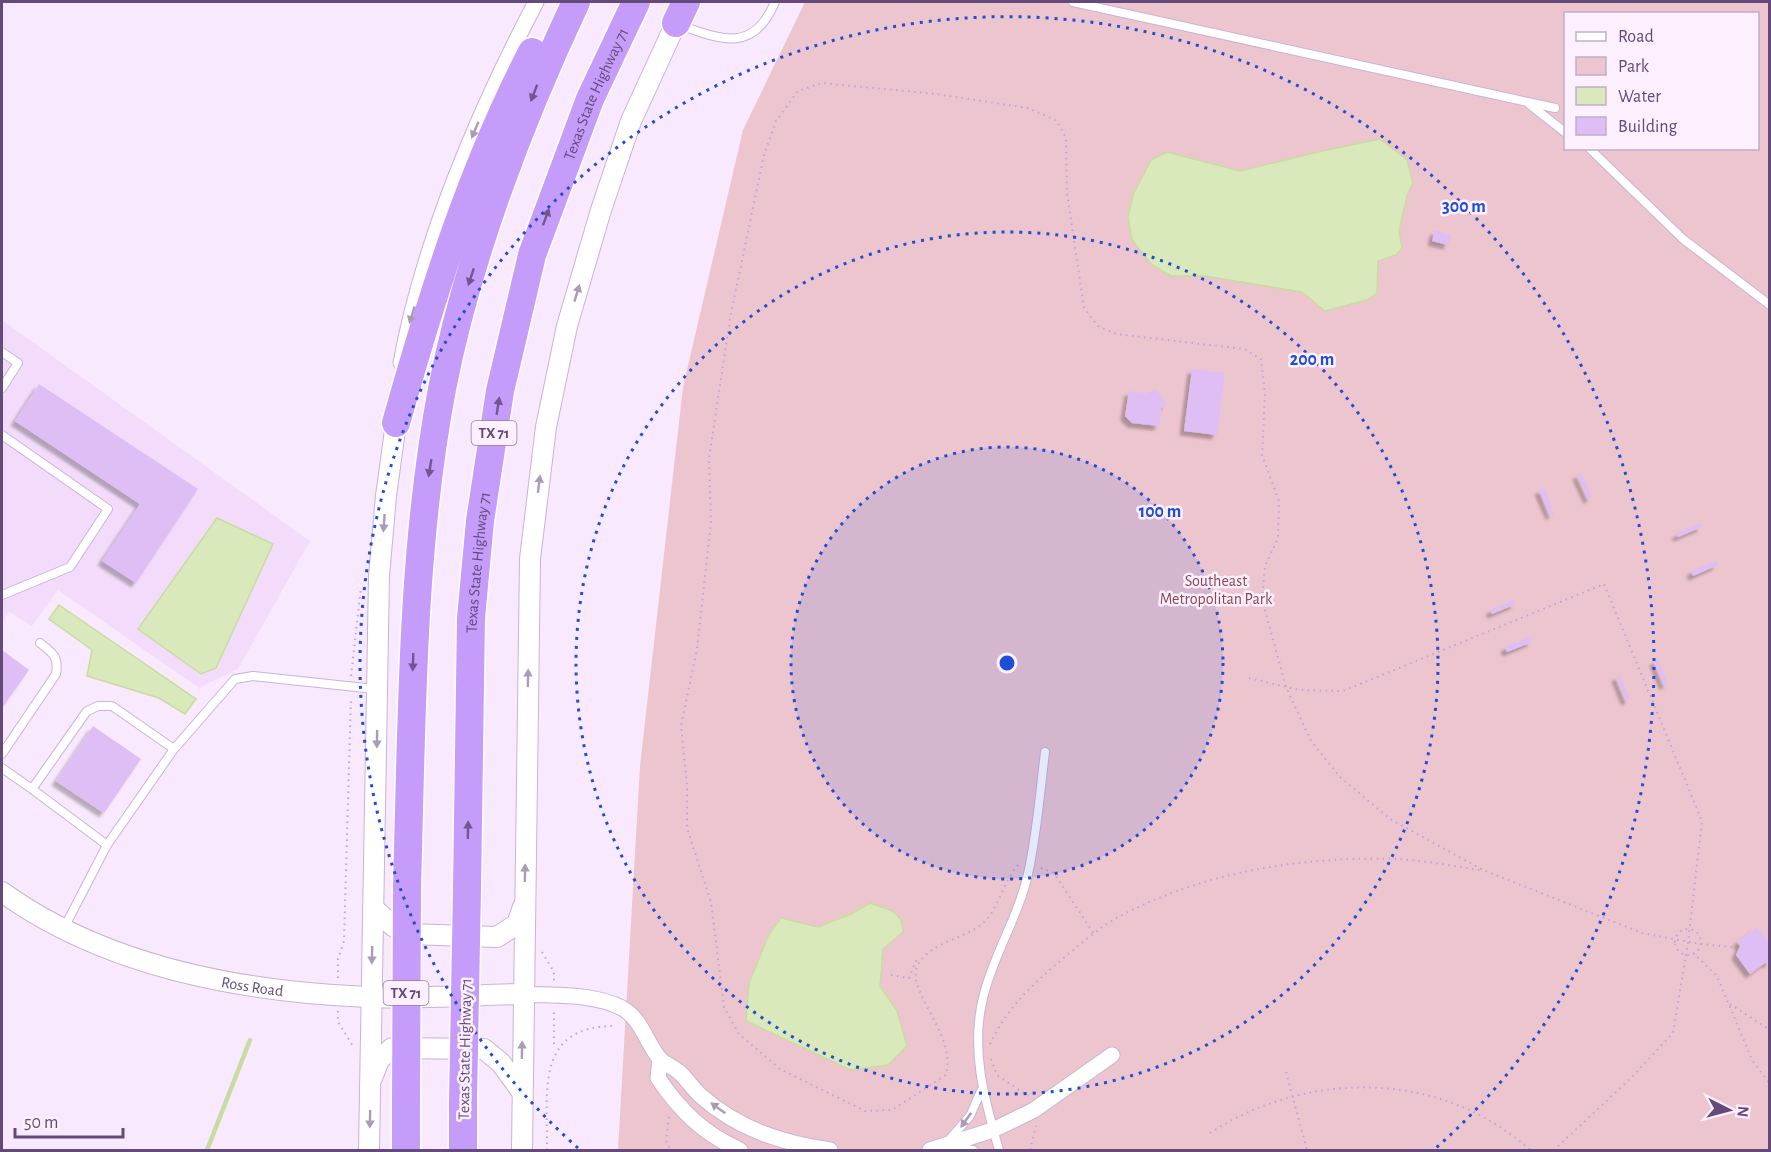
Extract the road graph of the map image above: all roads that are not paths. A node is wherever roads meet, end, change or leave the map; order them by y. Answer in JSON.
{"nodes":[{"id":1,"x":536,"y":2,"type":"edge"},
{"id":2,"x":562,"y":2,"type":"edge"},
{"id":3,"x":576,"y":2,"type":"edge"},
{"id":4,"x":636,"y":2,"type":"edge"},
{"id":5,"x":775,"y":2,"type":"edge"},
{"id":6,"x":1073,"y":2,"type":"edge"},
{"id":7,"x":681,"y":12,"type":"edge"},
{"id":8,"x":1528,"y":103,"type":"junction"},
{"id":9,"x":1555,"y":108,"type":"dead end"},
{"id":10,"x":1564,"y":131,"type":"edge"},
{"id":11,"x":1591,"y":150,"type":"edge"},
{"id":12,"x":1770,"y":305,"type":"edge"},
{"id":13,"x":2,"y":352,"type":"edge"},
{"id":14,"x":2,"y":388,"type":"edge"},
{"id":15,"x":396,"y":423,"type":"junction"},
{"id":16,"x":2,"y":435,"type":"edge"},
{"id":17,"x":2,"y":595,"type":"edge"},
{"id":18,"x":40,"y":643,"type":"dead end"},
{"id":19,"x":378,"y":689,"type":"junction"},
{"id":20,"x":174,"y":749,"type":"junction"},
{"id":21,"x":1045,"y":752,"type":"dead end"},
{"id":22,"x":2,"y":754,"type":"edge"},
{"id":23,"x":2,"y":768,"type":"edge"},
{"id":24,"x":32,"y":789,"type":"junction"},
{"id":25,"x":107,"y":844,"type":"junction"},
{"id":26,"x":2,"y":892,"type":"edge"},
{"id":27,"x":524,"y":904,"type":"junction"},
{"id":28,"x":373,"y":908,"type":"junction"},
{"id":29,"x":63,"y":929,"type":"junction"},
{"id":30,"x":523,"y":994,"type":"junction"},
{"id":31,"x":371,"y":997,"type":"junction"},
{"id":32,"x":1112,"y":1055,"type":"dead end"},
{"id":33,"x":660,"y":1059,"type":"junction"},
{"id":34,"x":370,"y":1081,"type":"junction"},
{"id":35,"x":981,"y":1089,"type":"junction"},
{"id":36,"x":522,"y":1092,"type":"junction"},
{"id":37,"x":747,"y":1128,"type":"junction"},
{"id":38,"x":993,"y":1130,"type":"junction"},
{"id":39,"x":936,"y":1148,"type":"edge"},
{"id":40,"x":369,"y":1150,"type":"edge"},
{"id":41,"x":406,"y":1150,"type":"edge"},
{"id":42,"x":463,"y":1150,"type":"edge"},
{"id":43,"x":522,"y":1150,"type":"edge"},
{"id":44,"x":740,"y":1150,"type":"edge"},
{"id":45,"x":830,"y":1150,"type":"edge"},
{"id":46,"x":973,"y":1150,"type":"edge"},
{"id":47,"x":999,"y":1150,"type":"edge"}],
"edges":[{"from":1,"to":15,"type":"street","one_way":true},
{"from":2,"to":15,"type":"highway"},
{"from":3,"to":41,"type":"highway","number":"TX 71","one_way":true,"bridge":true},
{"from":42,"to":4,"type":"highway","name":"Texas State Highway 71","number":"TX 71","one_way":true,"bridge":true},
{"from":5,"to":7,"type":"lane"},
{"from":6,"to":8,"type":"lane"},
{"from":27,"to":7,"type":"street","one_way":true},
{"from":8,"to":9,"type":"lane"},
{"from":8,"to":10,"type":"lane"},
{"from":11,"to":12,"type":"lane"},
{"from":13,"to":14,"type":"lane"},
{"from":15,"to":19,"type":"street","one_way":true},
{"from":16,"to":17,"type":"lane"},
{"from":18,"to":22,"type":"lane"},
{"from":19,"to":20,"type":"lane"},
{"from":19,"to":28,"type":"street","one_way":true},
{"from":20,"to":24,"type":"lane"},
{"from":20,"to":25,"type":"lane"},
{"from":21,"to":35,"type":"lane"},
{"from":23,"to":24,"type":"lane"},
{"from":24,"to":25,"type":"lane"},
{"from":25,"to":29,"type":"lane"},
{"from":26,"to":29,"type":"street","name":"Ross Road"},
{"from":27,"to":28,"type":"street"},
{"from":27,"to":30,"type":"street"},
{"from":28,"to":31,"type":"street","one_way":true},
{"from":29,"to":31,"type":"street","name":"Ross Road"},
{"from":30,"to":31,"type":"street","name":"Ross Road"},
{"from":30,"to":33,"type":"street"},
{"from":36,"to":30,"type":"street","one_way":true},
{"from":31,"to":34,"type":"street"},
{"from":32,"to":38,"type":"street"},
{"from":37,"to":33,"type":"street","one_way":true},
{"from":33,"to":44,"type":"street"},
{"from":34,"to":36,"type":"street"},
{"from":34,"to":40,"type":"street","one_way":true},
{"from":35,"to":38,"type":"lane"},
{"from":35,"to":39,"type":"lane","one_way":true},
{"from":36,"to":43,"type":"street"},
{"from":37,"to":44,"type":"street"},
{"from":37,"to":45,"type":"street"},
{"from":38,"to":39,"type":"street"},
{"from":38,"to":47,"type":"lane"},
{"from":39,"to":46,"type":"lane"}]}
